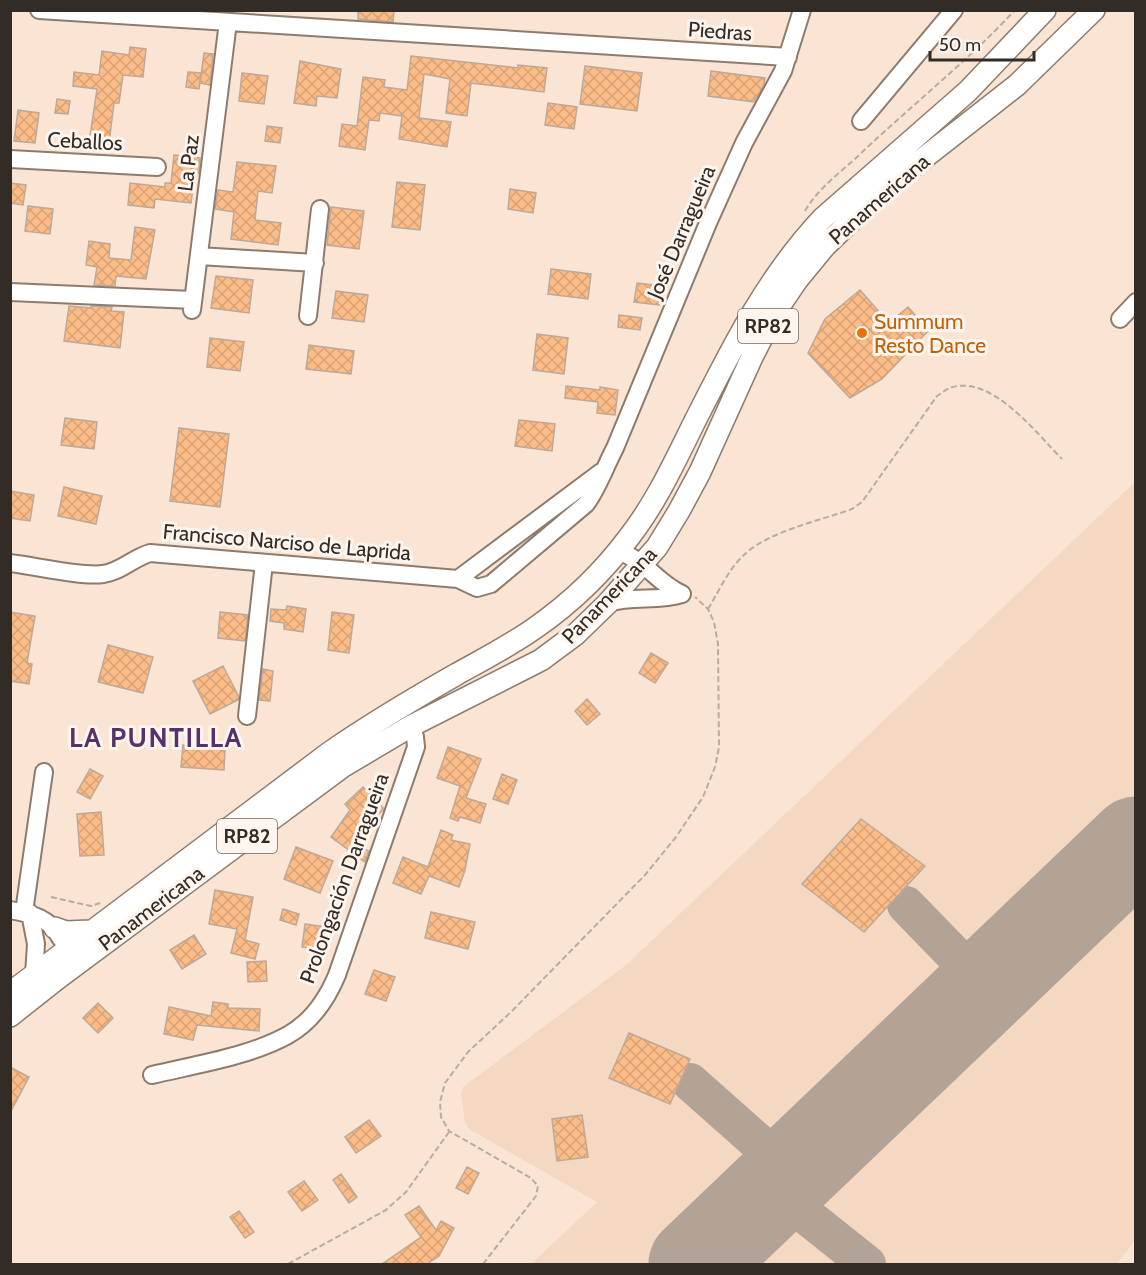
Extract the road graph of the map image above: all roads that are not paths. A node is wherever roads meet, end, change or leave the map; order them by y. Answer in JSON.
{"nodes":[{"id":1,"x":39,"y":10,"type":"edge"},
{"id":2,"x":802,"y":10,"type":"edge"},
{"id":3,"x":954,"y":10,"type":"edge"},
{"id":4,"x":1045,"y":10,"type":"edge"},
{"id":5,"x":1094,"y":10,"type":"edge"},
{"id":6,"x":80,"y":12,"type":"edge"},
{"id":7,"x":103,"y":12,"type":"edge"},
{"id":8,"x":228,"y":22,"type":"junction"},
{"id":9,"x":788,"y":57,"type":"junction"},
{"id":10,"x":861,"y":121,"type":"dead end"},
{"id":11,"x":10,"y":159,"type":"edge"},
{"id":12,"x":158,"y":167,"type":"dead end"},
{"id":13,"x":320,"y":209,"type":"dead end"},
{"id":14,"x":199,"y":256,"type":"junction"},
{"id":15,"x":315,"y":263,"type":"junction"},
{"id":16,"x":10,"y":292,"type":"edge"},
{"id":17,"x":1136,"y":302,"type":"edge"},
{"id":18,"x":309,"y":316,"type":"dead end"},
{"id":19,"x":1120,"y":319,"type":"dead end"},
{"id":20,"x":602,"y":472,"type":"junction"},
{"id":21,"x":617,"y":551,"type":"junction"},
{"id":22,"x":10,"y":563,"type":"edge"},
{"id":23,"x":264,"y":563,"type":"junction"},
{"id":24,"x":644,"y":564,"type":"junction"},
{"id":25,"x":458,"y":579,"type":"junction"},
{"id":26,"x":608,"y":603,"type":"junction"},
{"id":27,"x":247,"y":716,"type":"dead end"},
{"id":28,"x":411,"y":726,"type":"junction"},
{"id":29,"x":44,"y":772,"type":"dead end"},
{"id":30,"x":22,"y":912,"type":"edge"},
{"id":31,"x":55,"y":928,"type":"junction"},
{"id":32,"x":90,"y":931,"type":"junction"},
{"id":33,"x":64,"y":952,"type":"junction"},
{"id":34,"x":34,"y":975,"type":"junction"},
{"id":35,"x":58,"y":978,"type":"junction"},
{"id":36,"x":10,"y":993,"type":"edge"},
{"id":37,"x":10,"y":1016,"type":"edge"},
{"id":38,"x":152,"y":1074,"type":"dead end"}],
"edges":[{"from":1,"to":6,"type":"street","name":"Piedras"},
{"from":2,"to":9,"type":"street","name":"José Darragueira"},
{"from":3,"to":10,"type":"street"},
{"from":4,"to":21,"type":"main road","name":"Panamericana","number":"RP82"},
{"from":5,"to":24,"type":"main road","name":"Panamericana","number":"RP82"},
{"from":6,"to":7,"type":"street","name":"Piedras"},
{"from":7,"to":8,"type":"street","name":"Piedras"},
{"from":8,"to":9,"type":"street","name":"Piedras"},
{"from":8,"to":14,"type":"street","name":"La Paz"},
{"from":9,"to":20,"type":"street","name":"José Darragueira"},
{"from":11,"to":12,"type":"street","name":"Ceballos"},
{"from":13,"to":15,"type":"street"},
{"from":14,"to":15,"type":"street"},
{"from":14,"to":16,"type":"street","name":"La Paz"},
{"from":15,"to":18,"type":"street"},
{"from":17,"to":19,"type":"street"},
{"from":20,"to":25,"type":"street","name":"José Darragueira"},
{"from":20,"to":25,"type":"street","name":"José Darragueira"},
{"from":21,"to":24,"type":"street"},
{"from":21,"to":32,"type":"main road","name":"Panamericana","number":"RP82"},
{"from":22,"to":23,"type":"street","name":"Francisco Narciso de Laprida"},
{"from":23,"to":25,"type":"street","name":"Francisco Narciso de Laprida"},
{"from":23,"to":27,"type":"street"},
{"from":24,"to":26,"type":"main road","name":"Panamericana","number":"RP82"},
{"from":24,"to":26,"type":"street"},
{"from":26,"to":28,"type":"main road","name":"Panamericana","number":"RP82"},
{"from":28,"to":35,"type":"main road","name":"Panamericana","number":"RP82"},
{"from":28,"to":38,"type":"street","name":"Prolongación Darragueira"},
{"from":29,"to":30,"type":"street"},
{"from":30,"to":31,"type":"street"},
{"from":30,"to":34,"type":"street"},
{"from":31,"to":32,"type":"main road"},
{"from":31,"to":33,"type":"street"},
{"from":32,"to":33,"type":"main road","name":"Panamericana","number":"RP82"},
{"from":33,"to":34,"type":"main road","name":"Panamericana","number":"RP82"},
{"from":33,"to":35,"type":"street"},
{"from":34,"to":36,"type":"main road","name":"Panamericana","number":"RP82"},
{"from":35,"to":37,"type":"main road","name":"Panamericana","number":"RP82"}]}
